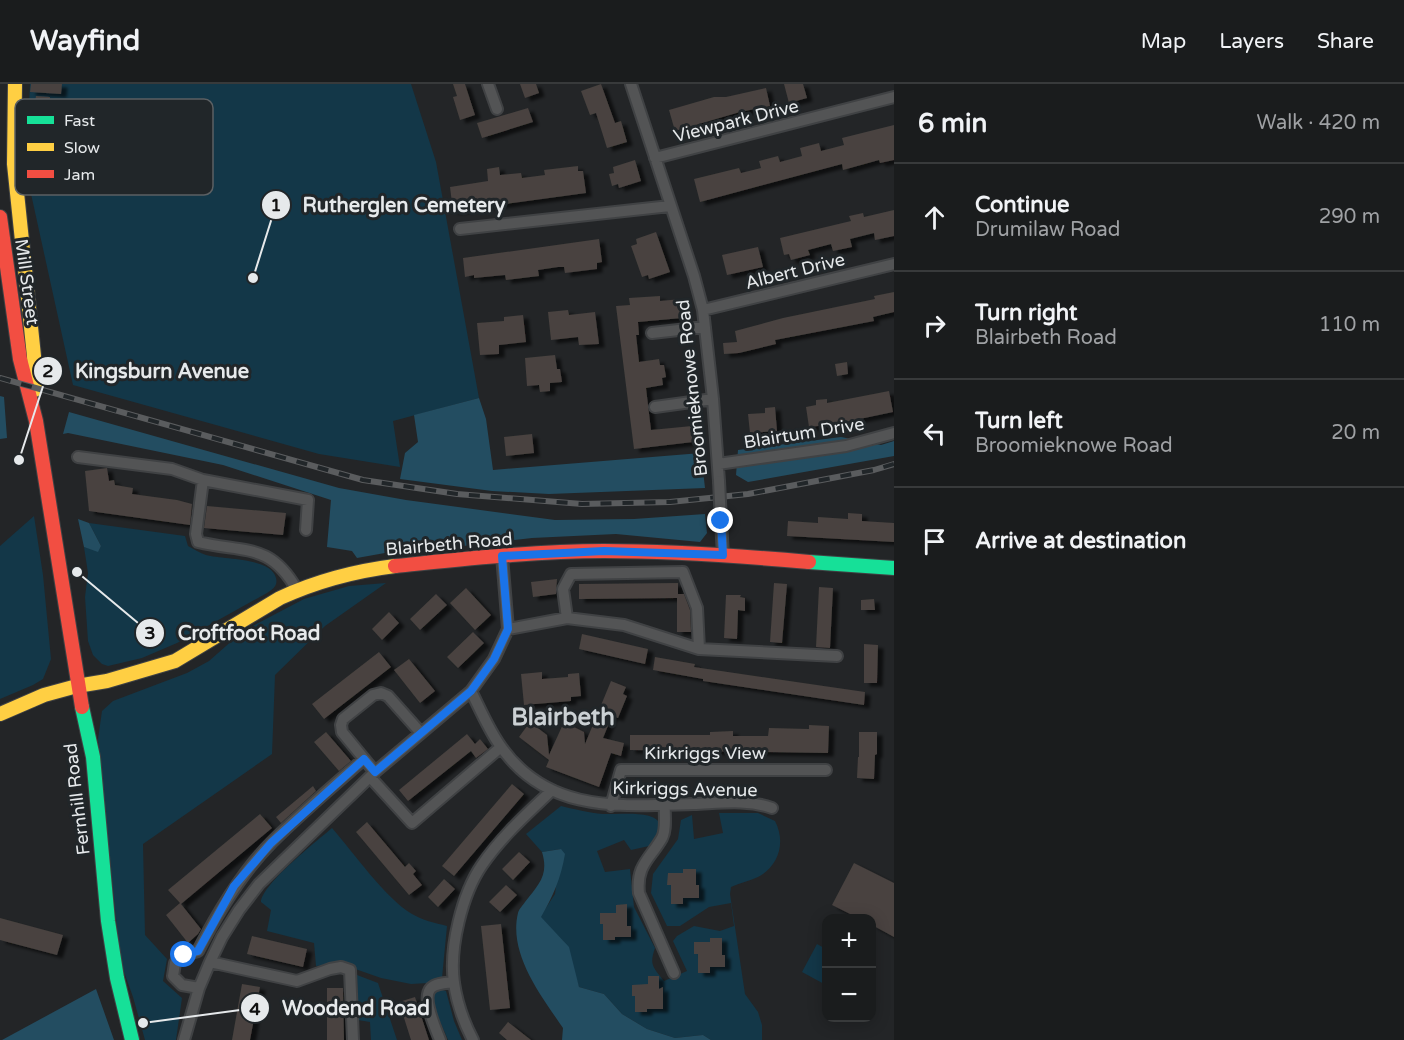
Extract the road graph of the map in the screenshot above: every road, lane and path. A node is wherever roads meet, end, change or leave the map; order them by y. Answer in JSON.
{"nodes":[{"id":1,"x":15,"y":84,"type":"edge"},
{"id":2,"x":488,"y":84,"type":"edge"},
{"id":3,"x":631,"y":84,"type":"edge"},
{"id":4,"x":894,"y":97,"type":"edge"},
{"id":5,"x":497,"y":109,"type":"dead end"},
{"id":6,"x":656,"y":158,"type":"junction"},
{"id":7,"x":15,"y":174,"type":"edge"},
{"id":8,"x":17,"y":195,"type":"edge"},
{"id":9,"x":670,"y":206,"type":"junction"},
{"id":10,"x":0,"y":217,"type":"edge"},
{"id":11,"x":460,"y":229,"type":"dead end"},
{"id":12,"x":894,"y":264,"type":"edge"},
{"id":13,"x":703,"y":310,"type":"junction"},
{"id":14,"x":705,"y":327,"type":"junction"},
{"id":15,"x":652,"y":333,"type":"dead end"},
{"id":16,"x":713,"y":399,"type":"junction"},
{"id":17,"x":654,"y":407,"type":"dead end"},
{"id":18,"x":36,"y":422,"type":"junction"},
{"id":19,"x":894,"y":433,"type":"edge"},
{"id":20,"x":78,"y":457,"type":"dead end"},
{"id":21,"x":718,"y":464,"type":"junction"},
{"id":22,"x":203,"y":480,"type":"junction"},
{"id":23,"x":52,"y":519,"type":"joint"},
{"id":24,"x":306,"y":530,"type":"dead end"},
{"id":25,"x":723,"y":555,"type":"junction"},
{"id":26,"x":502,"y":556,"type":"junction"},
{"id":27,"x":894,"y":568,"type":"edge"},
{"id":28,"x":297,"y":590,"type":"junction"},
{"id":29,"x":567,"y":618,"type":"junction"},
{"id":30,"x":508,"y":629,"type":"junction"},
{"id":31,"x":699,"y":649,"type":"junction"},
{"id":32,"x":837,"y":656,"type":"dead end"},
{"id":33,"x":77,"y":686,"type":"junction"},
{"id":34,"x":471,"y":691,"type":"junction"},
{"id":35,"x":0,"y":714,"type":"edge"},
{"id":36,"x":421,"y":733,"type":"junction"},
{"id":37,"x":501,"y":747,"type":"junction"},
{"id":38,"x":364,"y":759,"type":"junction"},
{"id":39,"x":826,"y":770,"type":"dead end"},
{"id":40,"x":373,"y":774,"type":"junction"},
{"id":41,"x":551,"y":791,"type":"junction"},
{"id":42,"x":664,"y":805,"type":"junction"},
{"id":43,"x":611,"y":806,"type":"junction"},
{"id":44,"x":772,"y":808,"type":"dead end"},
{"id":45,"x":210,"y":962,"type":"junction"},
{"id":46,"x":674,"y":974,"type":"dead end"},
{"id":47,"x":454,"y":982,"type":"junction"},
{"id":48,"x":199,"y":988,"type":"junction"},
{"id":49,"x":132,"y":1040,"type":"edge"},
{"id":50,"x":184,"y":1040,"type":"edge"},
{"id":51,"x":352,"y":1040,"type":"edge"},
{"id":52,"x":440,"y":1040,"type":"edge"},
{"id":53,"x":473,"y":1040,"type":"edge"}],
"edges":[{"from":1,"to":7,"type":"main road","name":"Mill Street"},
{"from":2,"to":5,"type":"street"},
{"from":3,"to":6,"type":"street","name":"Broomieknowe Road"},
{"from":4,"to":6,"type":"street","name":"Viewpark Drive"},
{"from":6,"to":9,"type":"street","name":"Broomieknowe Road"},
{"from":8,"to":18,"type":"main road","name":"Mill Street"},
{"from":9,"to":11,"type":"street"},
{"from":9,"to":13,"type":"street","name":"Broomieknowe Road"},
{"from":10,"to":18,"type":"main road","name":"Mill Street"},
{"from":12,"to":13,"type":"street","name":"Albert Drive"},
{"from":13,"to":14,"type":"street","name":"Broomieknowe Road"},
{"from":14,"to":15,"type":"street"},
{"from":14,"to":16,"type":"street","name":"Broomieknowe Road"},
{"from":16,"to":17,"type":"street"},
{"from":16,"to":21,"type":"street","name":"Broomieknowe Road"},
{"from":18,"to":23,"type":"main road","name":"Mill Street"},
{"from":19,"to":21,"type":"street","name":"Blairtum Drive"},
{"from":20,"to":22,"type":"street"},
{"from":21,"to":25,"type":"street","name":"Broomieknowe Road","bridge":true},
{"from":22,"to":24,"type":"street"},
{"from":22,"to":28,"type":"street"},
{"from":23,"to":33,"type":"main road","name":"Fernhill Road"},
{"from":25,"to":26,"type":"main road","name":"Blairbeth Road"},
{"from":25,"to":27,"type":"main road","name":"Blairbeth Road"},
{"from":26,"to":28,"type":"main road","name":"Blairbeth Road"},
{"from":26,"to":30,"type":"street"},
{"from":28,"to":33,"type":"main road","name":"Blairbeth Road"},
{"from":29,"to":30,"type":"street"},
{"from":29,"to":31,"type":"street"},
{"from":29,"to":31,"type":"street"},
{"from":30,"to":34,"type":"street"},
{"from":31,"to":32,"type":"street"},
{"from":33,"to":35,"type":"main road","name":"Blairbeth Road"},
{"from":33,"to":49,"type":"main road","name":"Fernhill Road"},
{"from":34,"to":36,"type":"street"},
{"from":34,"to":37,"type":"street","name":"Kirkriggs Avenue"},
{"from":36,"to":38,"type":"street"},
{"from":36,"to":40,"type":"street"},
{"from":37,"to":40,"type":"street"},
{"from":37,"to":41,"type":"street","name":"Kirkriggs Avenue"},
{"from":38,"to":40,"type":"street"},
{"from":38,"to":48,"type":"street"},
{"from":39,"to":43,"type":"street","name":"Kirkriggs View"},
{"from":40,"to":45,"type":"street"},
{"from":41,"to":43,"type":"street","name":"Kirkriggs Avenue"},
{"from":41,"to":47,"type":"street"},
{"from":42,"to":43,"type":"street","name":"Kirkriggs Avenue"},
{"from":42,"to":44,"type":"street","name":"Kirkriggs Avenue"},
{"from":42,"to":46,"type":"street"},
{"from":45,"to":48,"type":"street"},
{"from":45,"to":51,"type":"street"},
{"from":47,"to":52,"type":"street"},
{"from":47,"to":53,"type":"street"},
{"from":48,"to":50,"type":"street"}]}
